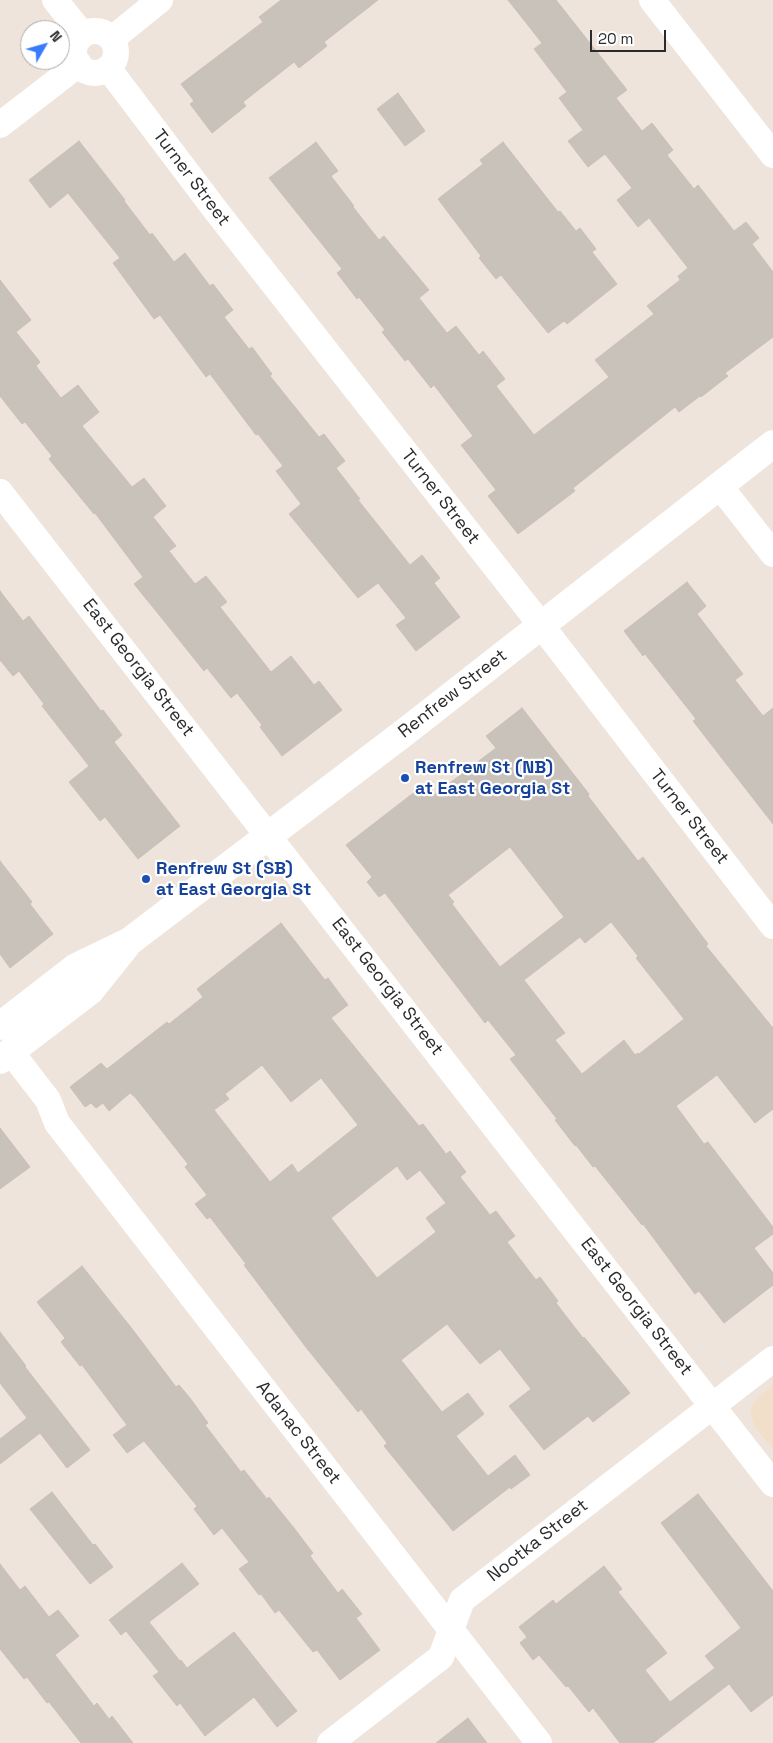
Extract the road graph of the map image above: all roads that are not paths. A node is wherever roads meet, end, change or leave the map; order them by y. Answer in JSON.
{"nodes":[{"id":1,"x":55,"y":0,"type":"edge"},
{"id":2,"x":160,"y":0,"type":"edge"},
{"id":3,"x":652,"y":0,"type":"edge"},
{"id":4,"x":83,"y":35,"type":"junction"},
{"id":5,"x":112,"y":39,"type":"junction"},
{"id":6,"x":79,"y":64,"type":"junction"},
{"id":7,"x":108,"y":68,"type":"junction"},
{"id":8,"x":0,"y":125,"type":"edge"},
{"id":9,"x":773,"y":155,"type":"edge"},
{"id":10,"x":773,"y":444,"type":"edge"},
{"id":11,"x":720,"y":485,"type":"junction"},
{"id":12,"x":0,"y":492,"type":"edge"},
{"id":13,"x":773,"y":554,"type":"edge"},
{"id":14,"x":542,"y":625,"type":"junction"},
{"id":15,"x":268,"y":835,"type":"junction"},
{"id":16,"x":773,"y":926,"type":"edge"},
{"id":17,"x":130,"y":941,"type":"junction"},
{"id":18,"x":0,"y":1026,"type":"edge"},
{"id":19,"x":4,"y":1058,"type":"edge"},
{"id":20,"x":773,"y":1359,"type":"edge"},
{"id":21,"x":712,"y":1406,"type":"junction"},
{"id":22,"x":773,"y":1484,"type":"edge"},
{"id":23,"x":450,"y":1630,"type":"junction"},
{"id":24,"x":330,"y":1743,"type":"edge"},
{"id":25,"x":539,"y":1743,"type":"edge"}],
"edges":[{"from":1,"to":4,"type":"street"},
{"from":2,"to":5,"type":"street"},
{"from":3,"to":9,"type":"street"},
{"from":4,"to":5,"type":"street"},
{"from":4,"to":6,"type":"street"},
{"from":5,"to":7,"type":"street"},
{"from":6,"to":7,"type":"street"},
{"from":6,"to":8,"type":"street"},
{"from":7,"to":14,"type":"street","name":"Turner Street"},
{"from":10,"to":11,"type":"street","name":"Renfrew Street"},
{"from":11,"to":13,"type":"street"},
{"from":11,"to":14,"type":"street","name":"Renfrew Street"},
{"from":12,"to":15,"type":"street","name":"East Georgia Street"},
{"from":14,"to":15,"type":"street","name":"Renfrew Street"},
{"from":14,"to":16,"type":"street","name":"Turner Street"},
{"from":15,"to":17,"type":"street","name":"Renfrew Street"},
{"from":15,"to":21,"type":"street","name":"East Georgia Street"},
{"from":17,"to":18,"type":"street","name":"Renfrew Street"},
{"from":17,"to":19,"type":"street","name":"Renfrew Street"},
{"from":19,"to":23,"type":"street","name":"Adanac Street"},
{"from":20,"to":21,"type":"street","name":"Nootka Street"},
{"from":21,"to":22,"type":"street","name":"East Georgia Street"},
{"from":21,"to":23,"type":"street","name":"Nootka Street"},
{"from":23,"to":24,"type":"street","name":"Nootka Street"},
{"from":23,"to":25,"type":"street","name":"Adanac Street"}]}
